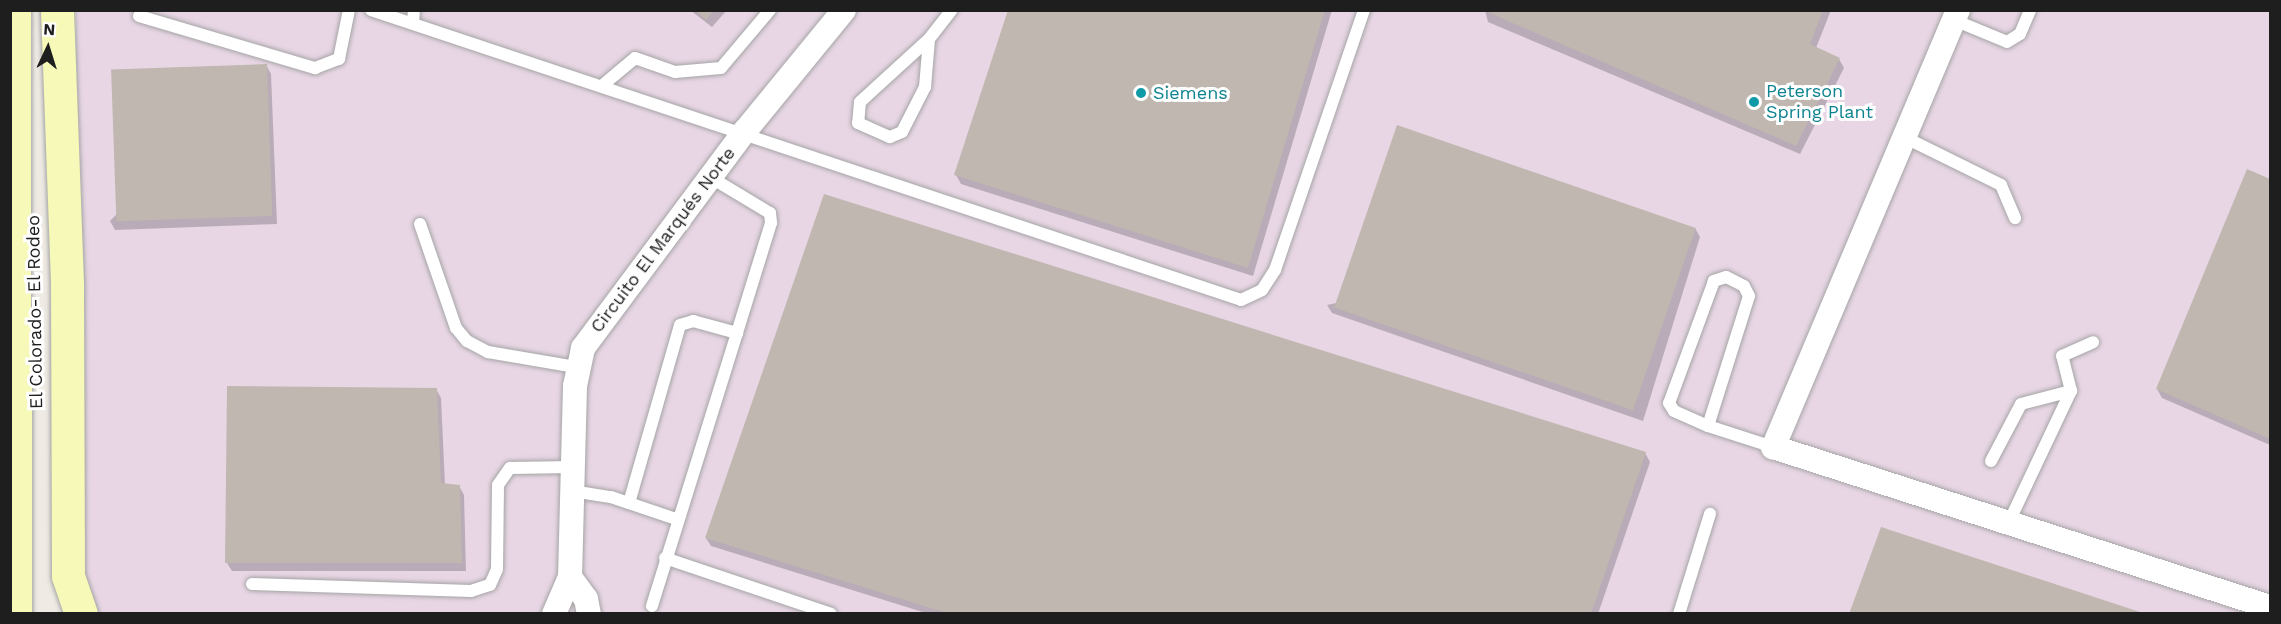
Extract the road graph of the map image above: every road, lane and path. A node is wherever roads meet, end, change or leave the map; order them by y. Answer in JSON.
{"nodes":[{"id":1,"x":14,"y":10,"type":"edge"},
{"id":2,"x":31,"y":10,"type":"edge"},
{"id":3,"x":57,"y":10,"type":"edge"},
{"id":4,"x":349,"y":10,"type":"edge"},
{"id":5,"x":371,"y":10,"type":"edge"},
{"id":6,"x":770,"y":10,"type":"edge"},
{"id":7,"x":844,"y":10,"type":"edge"},
{"id":8,"x":1364,"y":10,"type":"edge"},
{"id":9,"x":2030,"y":10,"type":"edge"},
{"id":10,"x":947,"y":12,"type":"edge"},
{"id":11,"x":1956,"y":15,"type":"edge"},
{"id":12,"x":139,"y":16,"type":"dead end"},
{"id":13,"x":413,"y":17,"type":"edge"},
{"id":14,"x":929,"y":39,"type":"junction"},
{"id":15,"x":604,"y":84,"type":"junction"},
{"id":16,"x":746,"y":131,"type":"junction"},
{"id":17,"x":1906,"y":138,"type":"junction"},
{"id":18,"x":10,"y":158,"type":"edge"},
{"id":19,"x":710,"y":177,"type":"junction"},
{"id":20,"x":17,"y":195,"type":"junction"},
{"id":21,"x":2015,"y":218,"type":"dead end"},
{"id":22,"x":420,"y":224,"type":"dead end"},
{"id":23,"x":736,"y":333,"type":"junction"},
{"id":24,"x":2093,"y":342,"type":"dead end"},
{"id":25,"x":14,"y":345,"type":"edge"},
{"id":26,"x":576,"y":367,"type":"junction"},
{"id":27,"x":2071,"y":391,"type":"junction"},
{"id":28,"x":1708,"y":426,"type":"junction"},
{"id":29,"x":1773,"y":447,"type":"junction"},
{"id":30,"x":1990,"y":461,"type":"dead end"},
{"id":31,"x":573,"y":467,"type":"junction"},
{"id":32,"x":572,"y":491,"type":"junction"},
{"id":33,"x":629,"y":503,"type":"junction"},
{"id":34,"x":1710,"y":514,"type":"dead end"},
{"id":35,"x":676,"y":519,"type":"junction"},
{"id":36,"x":2008,"y":524,"type":"junction"},
{"id":37,"x":665,"y":558,"type":"junction"},
{"id":38,"x":570,"y":577,"type":"junction"},
{"id":39,"x":252,"y":584,"type":"dead end"},
{"id":40,"x":652,"y":606,"type":"dead end"},
{"id":41,"x":2271,"y":607,"type":"edge"},
{"id":42,"x":15,"y":614,"type":"edge"},
{"id":43,"x":38,"y":614,"type":"edge"},
{"id":44,"x":81,"y":614,"type":"edge"},
{"id":45,"x":554,"y":614,"type":"edge"},
{"id":46,"x":589,"y":614,"type":"edge"},
{"id":47,"x":831,"y":614,"type":"edge"},
{"id":48,"x":1679,"y":614,"type":"edge"}],
"edges":[{"from":1,"to":20,"type":"main road","name":"El Colorado- El Rodeo"},
{"from":2,"to":43,"type":"main road","name":"El Colorado- El Rodeo"},
{"from":3,"to":44,"type":"main road"},
{"from":4,"to":12,"type":"lane"},
{"from":5,"to":13,"type":"lane"},
{"from":6,"to":15,"type":"lane"},
{"from":7,"to":16,"type":"street","name":"Circuito El Marqués Norte"},
{"from":8,"to":16,"type":"lane"},
{"from":9,"to":11,"type":"lane"},
{"from":10,"to":14,"type":"lane"},
{"from":11,"to":17,"type":"street"},
{"from":13,"to":15,"type":"lane"},
{"from":14,"to":14,"type":"lane"},
{"from":15,"to":16,"type":"lane"},
{"from":16,"to":19,"type":"street","name":"Circuito El Marqués Norte"},
{"from":17,"to":21,"type":"lane"},
{"from":17,"to":29,"type":"street"},
{"from":18,"to":20,"type":"main road"},
{"from":19,"to":23,"type":"lane"},
{"from":19,"to":26,"type":"street","name":"Circuito El Marqués Norte"},
{"from":20,"to":25,"type":"main road","name":"El Colorado- El Rodeo"},
{"from":22,"to":26,"type":"lane"},
{"from":23,"to":33,"type":"lane"},
{"from":23,"to":35,"type":"lane"},
{"from":24,"to":27,"type":"lane"},
{"from":25,"to":42,"type":"main road","name":"El Colorado- El Rodeo"},
{"from":26,"to":31,"type":"street","name":"Circuito El Marqués Norte"},
{"from":27,"to":30,"type":"lane"},
{"from":27,"to":36,"type":"lane"},
{"from":28,"to":28,"type":"lane"},
{"from":28,"to":29,"type":"lane"},
{"from":29,"to":36,"type":"street"},
{"from":31,"to":32,"type":"street","name":"Circuito El Marqués Norte"},
{"from":31,"to":39,"type":"lane"},
{"from":32,"to":33,"type":"lane"},
{"from":32,"to":38,"type":"street","name":"Circuito El Marqués Norte"},
{"from":33,"to":35,"type":"lane"},
{"from":34,"to":48,"type":"lane"},
{"from":35,"to":37,"type":"lane"},
{"from":36,"to":41,"type":"street"},
{"from":37,"to":40,"type":"lane"},
{"from":37,"to":47,"type":"lane"},
{"from":38,"to":45,"type":"street","name":"Circuito El Marqués Norte"},
{"from":38,"to":46,"type":"street"}]}
